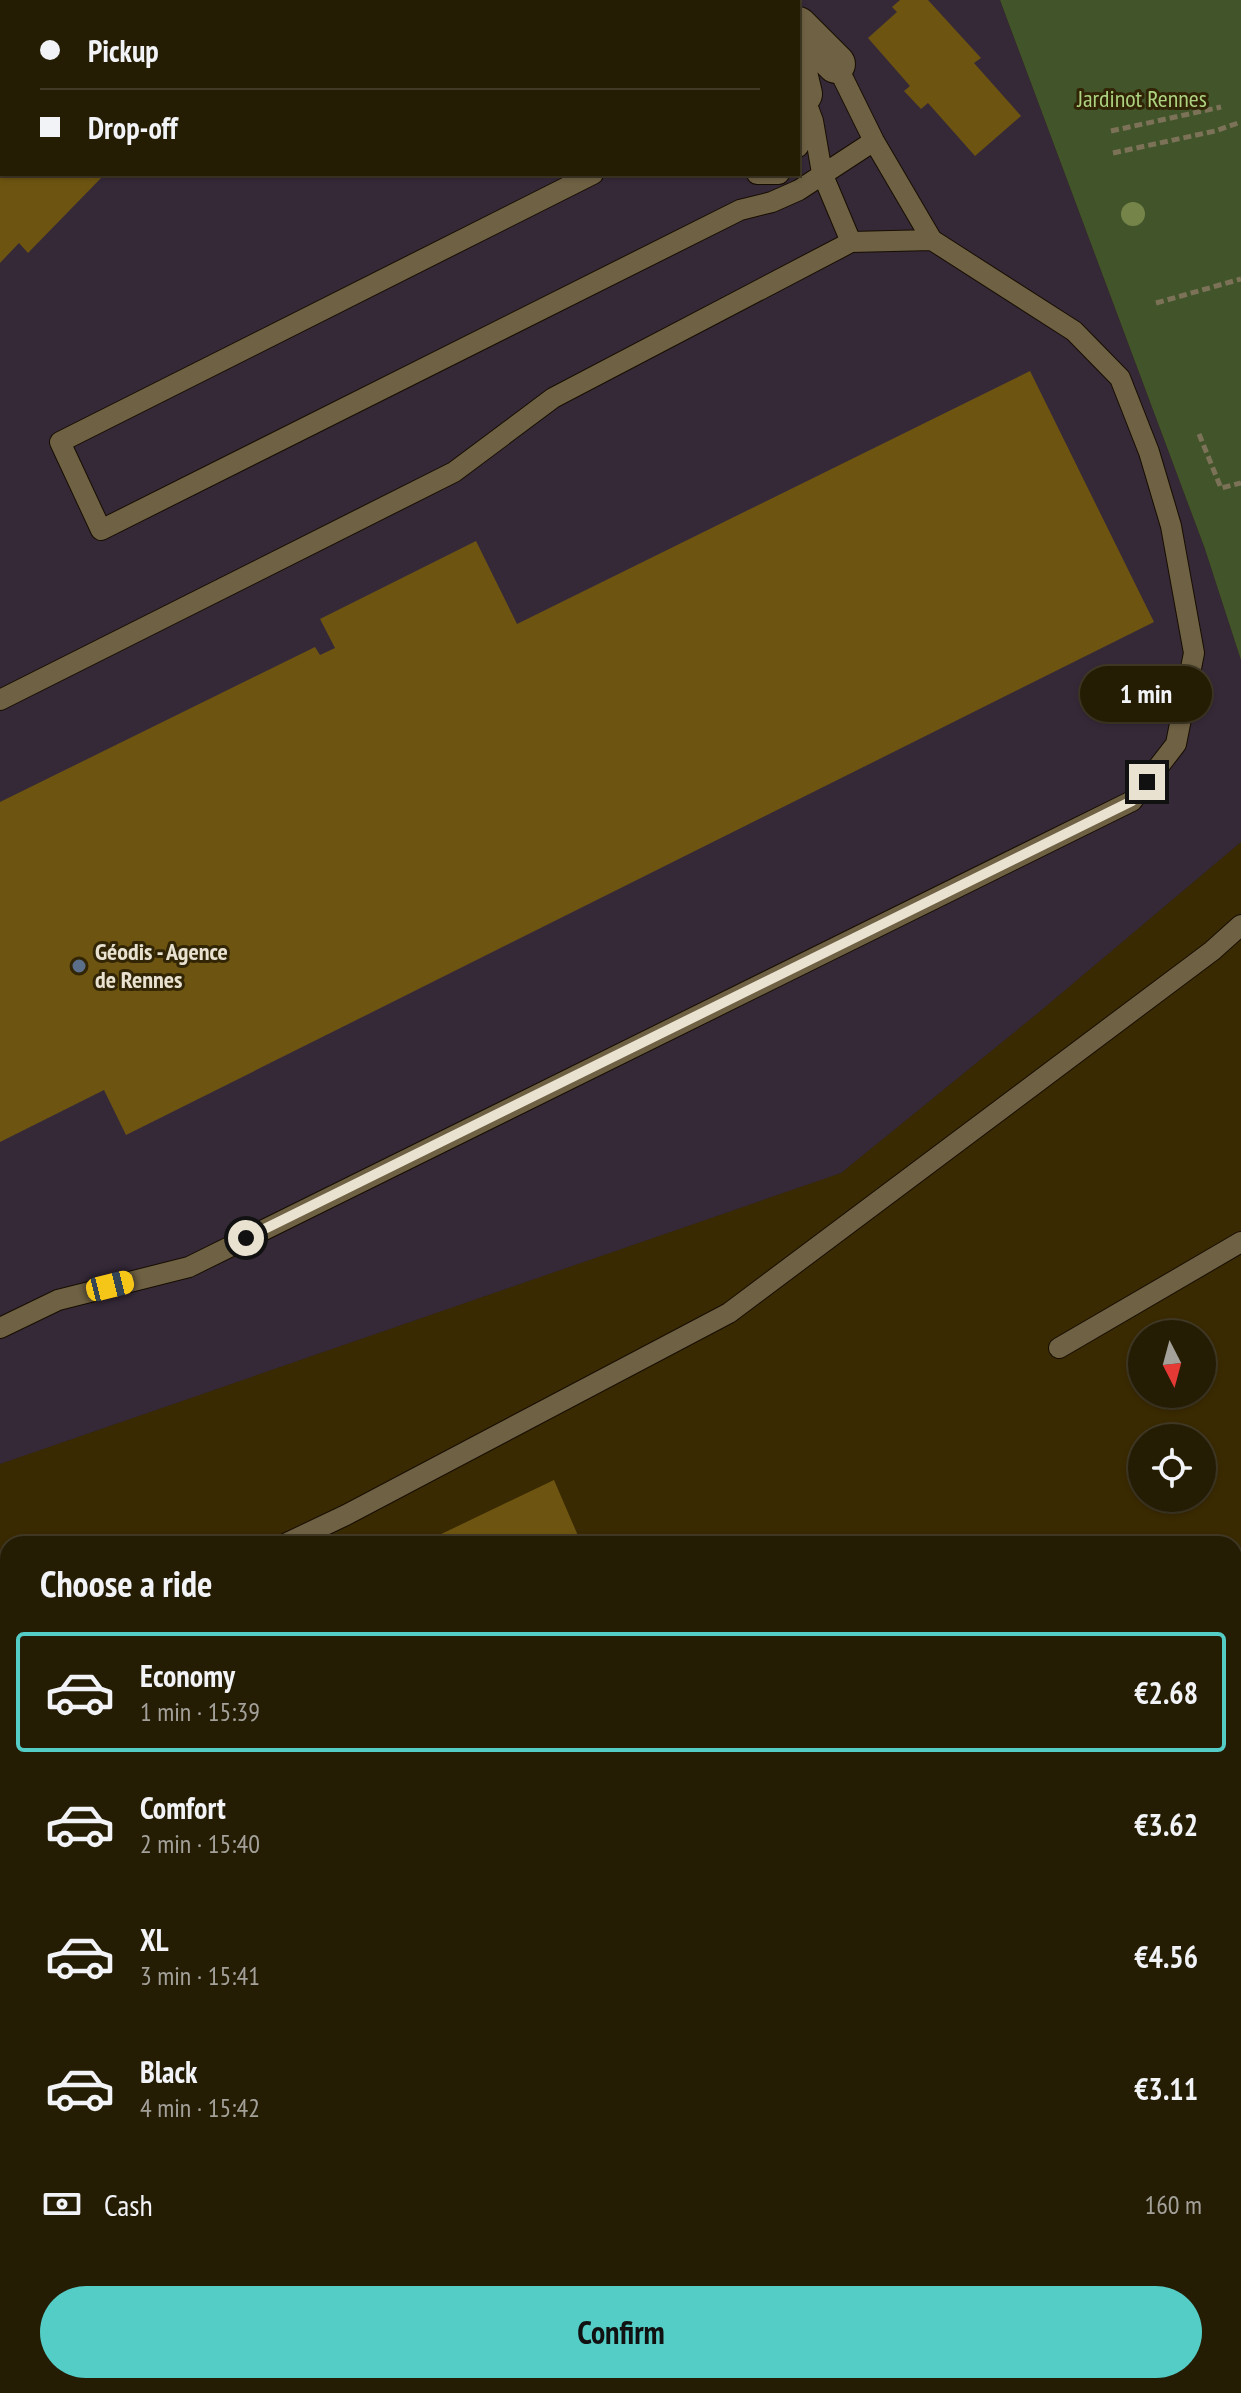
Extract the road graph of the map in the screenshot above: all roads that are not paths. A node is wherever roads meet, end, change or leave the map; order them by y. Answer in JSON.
{"nodes":[{"id":1,"x":800,"y":28,"type":"edge"},
{"id":2,"x":836,"y":64,"type":"joint"},
{"id":3,"x":805,"y":96,"type":"edge"},
{"id":4,"x":800,"y":132,"type":"edge"},
{"id":5,"x":874,"y":141,"type":"junction"},
{"id":6,"x":822,"y":173,"type":"junction"},
{"id":7,"x":589,"y":176,"type":"edge"},
{"id":8,"x":932,"y":240,"type":"junction"},
{"id":9,"x":851,"y":242,"type":"junction"},
{"id":10,"x":0,"y":700,"type":"edge"},
{"id":11,"x":1241,"y":925,"type":"edge"},
{"id":12,"x":1241,"y":1242,"type":"edge"},
{"id":13,"x":0,"y":1328,"type":"edge"},
{"id":14,"x":1059,"y":1348,"type":"dead end"},
{"id":15,"x":302,"y":1536,"type":"edge"}],
"edges":[{"from":1,"to":2,"type":"street"},
{"from":2,"to":5,"type":"lane"},
{"from":3,"to":4,"type":"lane"},
{"from":3,"to":6,"type":"lane"},
{"from":5,"to":6,"type":"lane"},
{"from":5,"to":8,"type":"lane"},
{"from":6,"to":7,"type":"lane"},
{"from":6,"to":9,"type":"lane"},
{"from":8,"to":9,"type":"lane"},
{"from":8,"to":13,"type":"lane"},
{"from":9,"to":10,"type":"lane"},
{"from":11,"to":15,"type":"lane"},
{"from":12,"to":14,"type":"lane"}]}
